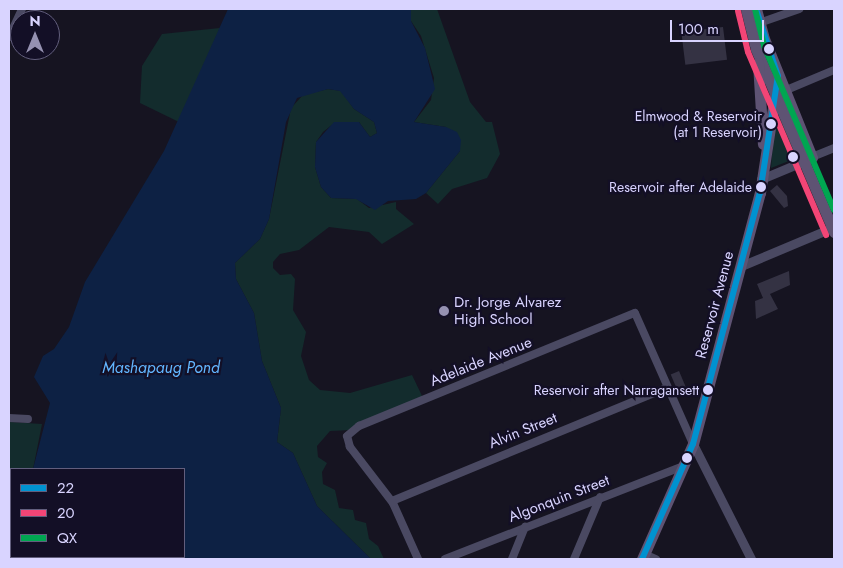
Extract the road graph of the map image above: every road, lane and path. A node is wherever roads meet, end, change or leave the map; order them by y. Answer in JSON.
{"nodes":[{"id":1,"x":22,"y":9,"type":"edge"},
{"id":2,"x":746,"y":9,"type":"edge"},
{"id":3,"x":756,"y":9,"type":"edge"},
{"id":4,"x":799,"y":9,"type":"edge"},
{"id":5,"x":754,"y":24,"type":"junction"},
{"id":6,"x":9,"y":37,"type":"edge"},
{"id":7,"x":756,"y":49,"type":"junction"},
{"id":8,"x":834,"y":70,"type":"edge"},
{"id":9,"x":780,"y":94,"type":"junction"},
{"id":10,"x":834,"y":148,"type":"edge"},
{"id":11,"x":808,"y":159,"type":"junction"},
{"id":12,"x":762,"y":173,"type":"junction"},
{"id":13,"x":834,"y":212,"type":"edge"},
{"id":14,"x":834,"y":229,"type":"edge"},
{"id":15,"x":741,"y":266,"type":"junction"},
{"id":16,"x":666,"y":388,"type":"junction"},
{"id":17,"x":9,"y":418,"type":"edge"},
{"id":18,"x":28,"y":418,"type":"dead end"},
{"id":19,"x":693,"y":444,"type":"junction"},
{"id":20,"x":684,"y":466,"type":"junction"},
{"id":21,"x":600,"y":497,"type":"junction"},
{"id":22,"x":392,"y":501,"type":"junction"},
{"id":23,"x":525,"y":527,"type":"junction"},
{"id":24,"x":643,"y":557,"type":"edge"},
{"id":25,"x":418,"y":559,"type":"edge"},
{"id":26,"x":445,"y":559,"type":"edge"},
{"id":27,"x":512,"y":559,"type":"edge"},
{"id":28,"x":574,"y":559,"type":"edge"},
{"id":29,"x":656,"y":559,"type":"edge"},
{"id":30,"x":751,"y":559,"type":"edge"}],
"edges":[{"from":1,"to":6,"type":"street"},
{"from":2,"to":5,"type":"main road"},
{"from":3,"to":5,"type":"main road"},
{"from":4,"to":5,"type":"street"},
{"from":5,"to":7,"type":"main road"},
{"from":5,"to":9,"type":"main road","name":"Reservoir Avenue"},
{"from":7,"to":9,"type":"main road"},
{"from":7,"to":12,"type":"main road","name":"Reservoir Avenue"},
{"from":8,"to":9,"type":"street"},
{"from":9,"to":11,"type":"main road"},
{"from":9,"to":12,"type":"main road","name":"Reservoir Avenue"},
{"from":10,"to":11,"type":"street"},
{"from":11,"to":12,"type":"street"},
{"from":11,"to":13,"type":"main road"},
{"from":11,"to":14,"type":"main road"},
{"from":12,"to":15,"type":"main road","name":"Reservoir Avenue"},
{"from":14,"to":15,"type":"street"},
{"from":15,"to":19,"type":"main road","name":"Reservoir Avenue"},
{"from":16,"to":19,"type":"street"},
{"from":16,"to":22,"type":"street","name":"Alvin Street"},
{"from":16,"to":22,"type":"street","name":"Adelaide Avenue"},
{"from":17,"to":18,"type":"street"},
{"from":19,"to":20,"type":"main road","name":"Reservoir Avenue"},
{"from":19,"to":30,"type":"street"},
{"from":20,"to":21,"type":"street","name":"Algonquin Street"},
{"from":20,"to":24,"type":"main road","name":"Reservoir Avenue"},
{"from":21,"to":23,"type":"street","name":"Algonquin Street"},
{"from":21,"to":28,"type":"street"},
{"from":22,"to":25,"type":"street"},
{"from":23,"to":26,"type":"street","name":"Algonquin Street"},
{"from":23,"to":27,"type":"street"},
{"from":24,"to":29,"type":"street"}]}
